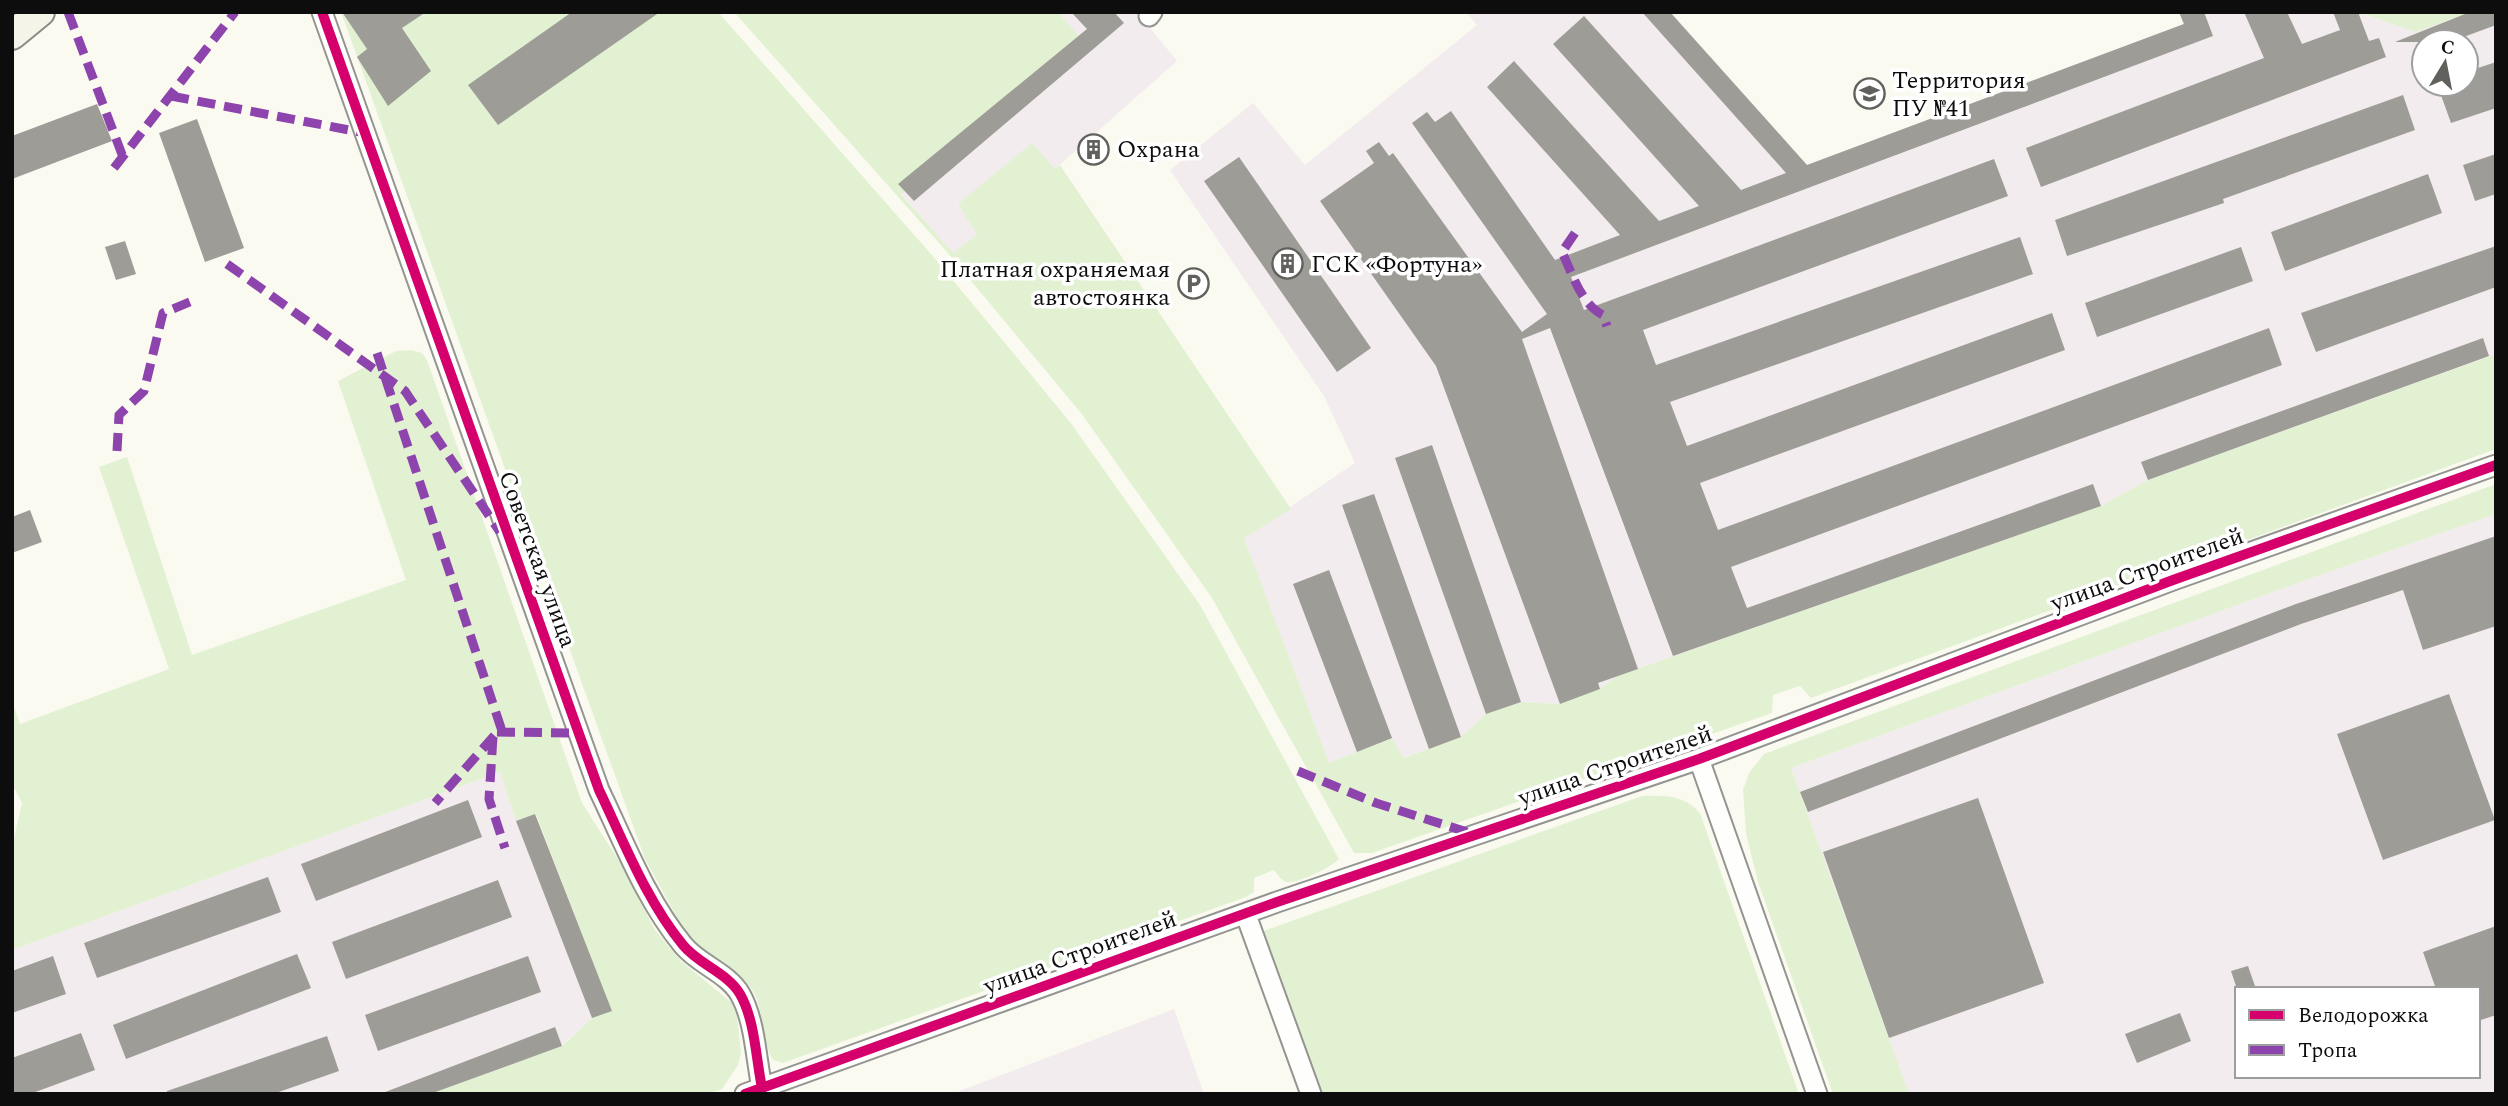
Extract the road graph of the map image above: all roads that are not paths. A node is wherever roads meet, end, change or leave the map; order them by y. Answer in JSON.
{"nodes":[{"id":1,"x":40,"y":12,"type":"edge"},
{"id":2,"x":322,"y":12,"type":"edge"},
{"id":3,"x":12,"y":35,"type":"edge"},
{"id":4,"x":2496,"y":465,"type":"edge"},
{"id":5,"x":1699,"y":759,"type":"junction"},
{"id":6,"x":1246,"y":915,"type":"junction"},
{"id":7,"x":753,"y":1091,"type":"edge"},
{"id":8,"x":1311,"y":1094,"type":"edge"},
{"id":9,"x":1817,"y":1094,"type":"edge"}],
"edges":[{"from":1,"to":3,"type":"street"},
{"from":2,"to":7,"type":"street","name":"Советская улица"},
{"from":4,"to":5,"type":"street","name":"улица Строителей"},
{"from":5,"to":6,"type":"street","name":"улица Строителей"},
{"from":5,"to":9,"type":"street"},
{"from":6,"to":7,"type":"street","name":"улица Строителей"},
{"from":6,"to":8,"type":"street"}]}
